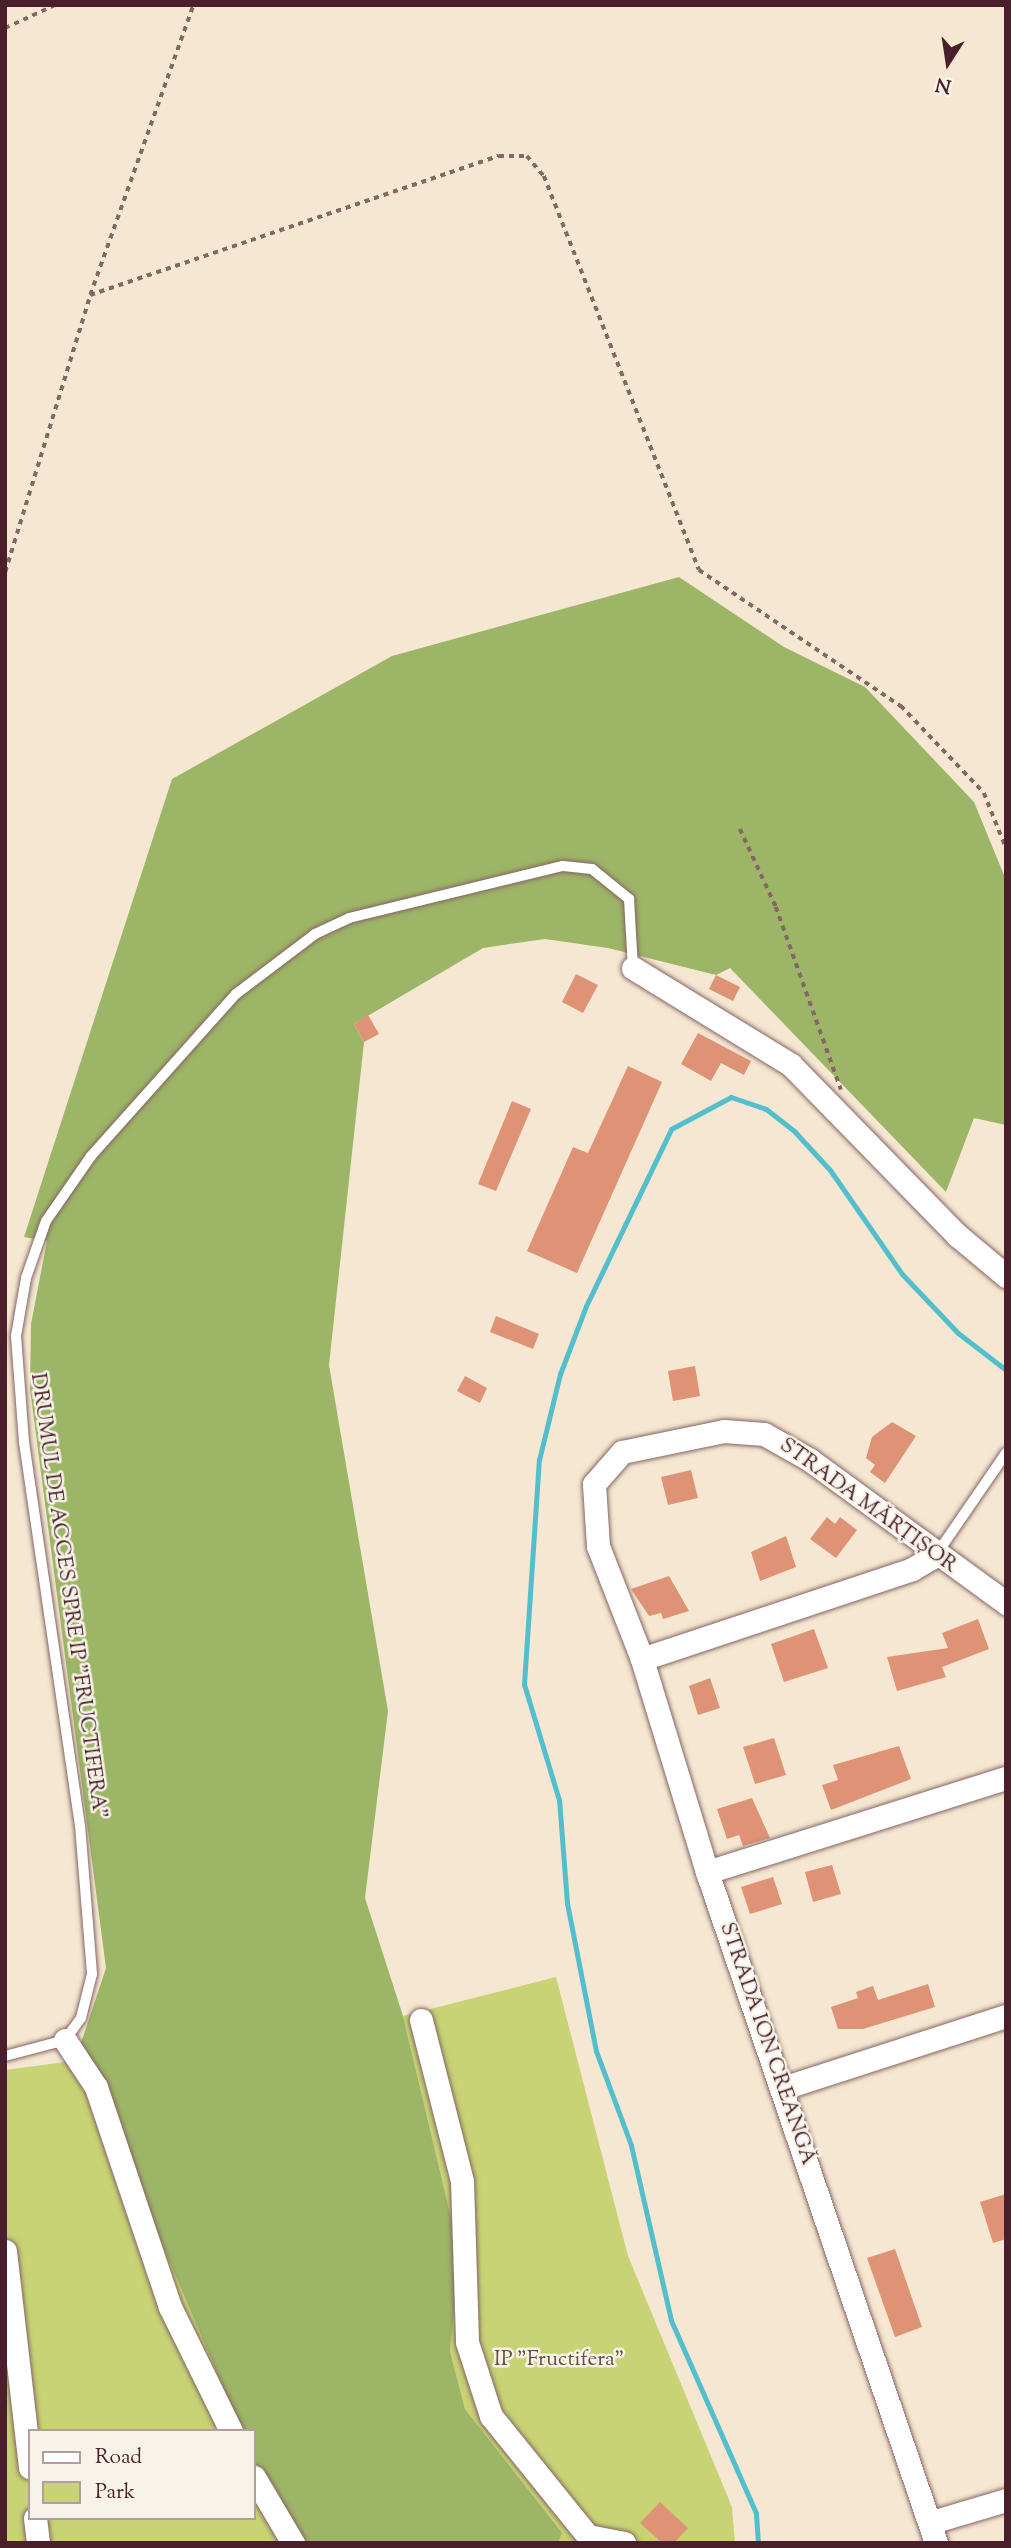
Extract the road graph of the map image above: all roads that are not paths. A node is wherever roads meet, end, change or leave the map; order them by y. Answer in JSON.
{"nodes":[{"id":1,"x":633,"y":968,"type":"joint"},
{"id":2,"x":1006,"y":1276,"type":"edge"},
{"id":3,"x":1006,"y":1453,"type":"edge"},
{"id":4,"x":598,"y":1546,"type":"joint"},
{"id":5,"x":936,"y":1555,"type":"junction"},
{"id":6,"x":1006,"y":1603,"type":"edge"},
{"id":7,"x":642,"y":1659,"type":"junction"},
{"id":8,"x":1006,"y":1778,"type":"edge"},
{"id":9,"x":707,"y":1872,"type":"junction"},
{"id":10,"x":1006,"y":2017,"type":"edge"},
{"id":11,"x":421,"y":2020,"type":"dead end"},
{"id":12,"x":65,"y":2040,"type":"junction"},
{"id":13,"x":5,"y":2056,"type":"edge"},
{"id":14,"x":783,"y":2088,"type":"junction"},
{"id":15,"x":5,"y":2251,"type":"edge"},
{"id":16,"x":230,"y":2429,"type":"edge"},
{"id":17,"x":28,"y":2451,"type":"edge"},
{"id":18,"x":256,"y":2480,"type":"edge"},
{"id":19,"x":1006,"y":2500,"type":"edge"},
{"id":20,"x":35,"y":2520,"type":"edge"},
{"id":21,"x":934,"y":2532,"type":"edge"},
{"id":22,"x":585,"y":2540,"type":"edge"},
{"id":23,"x":38,"y":2543,"type":"edge"},
{"id":24,"x":293,"y":2543,"type":"edge"},
{"id":25,"x":624,"y":2543,"type":"edge"}],
"edges":[{"from":1,"to":2,"type":"street"},
{"from":1,"to":12,"type":"lane","name":"DRUMUL DE ACCES SPRE IP \"FRUCTIFERA\""},
{"from":3,"to":5,"type":"lane"},
{"from":4,"to":5,"type":"street","name":"STRADA MĂRȚIȘOR"},
{"from":4,"to":7,"type":"street","name":"STRADA ION CREANGĂ"},
{"from":5,"to":6,"type":"street","name":"STRADA MĂRȚIȘOR"},
{"from":5,"to":7,"type":"street"},
{"from":7,"to":9,"type":"street","name":"STRADA ION CREANGĂ"},
{"from":8,"to":9,"type":"street"},
{"from":9,"to":14,"type":"street","name":"STRADA ION CREANGĂ"},
{"from":10,"to":14,"type":"street"},
{"from":11,"to":22,"type":"street"},
{"from":12,"to":13,"type":"lane"},
{"from":12,"to":16,"type":"street"},
{"from":14,"to":21,"type":"street","name":"STRADA ION CREANGĂ"},
{"from":15,"to":17,"type":"street"},
{"from":18,"to":24,"type":"street"},
{"from":19,"to":21,"type":"street"},
{"from":20,"to":23,"type":"street"},
{"from":22,"to":25,"type":"street"}]}
